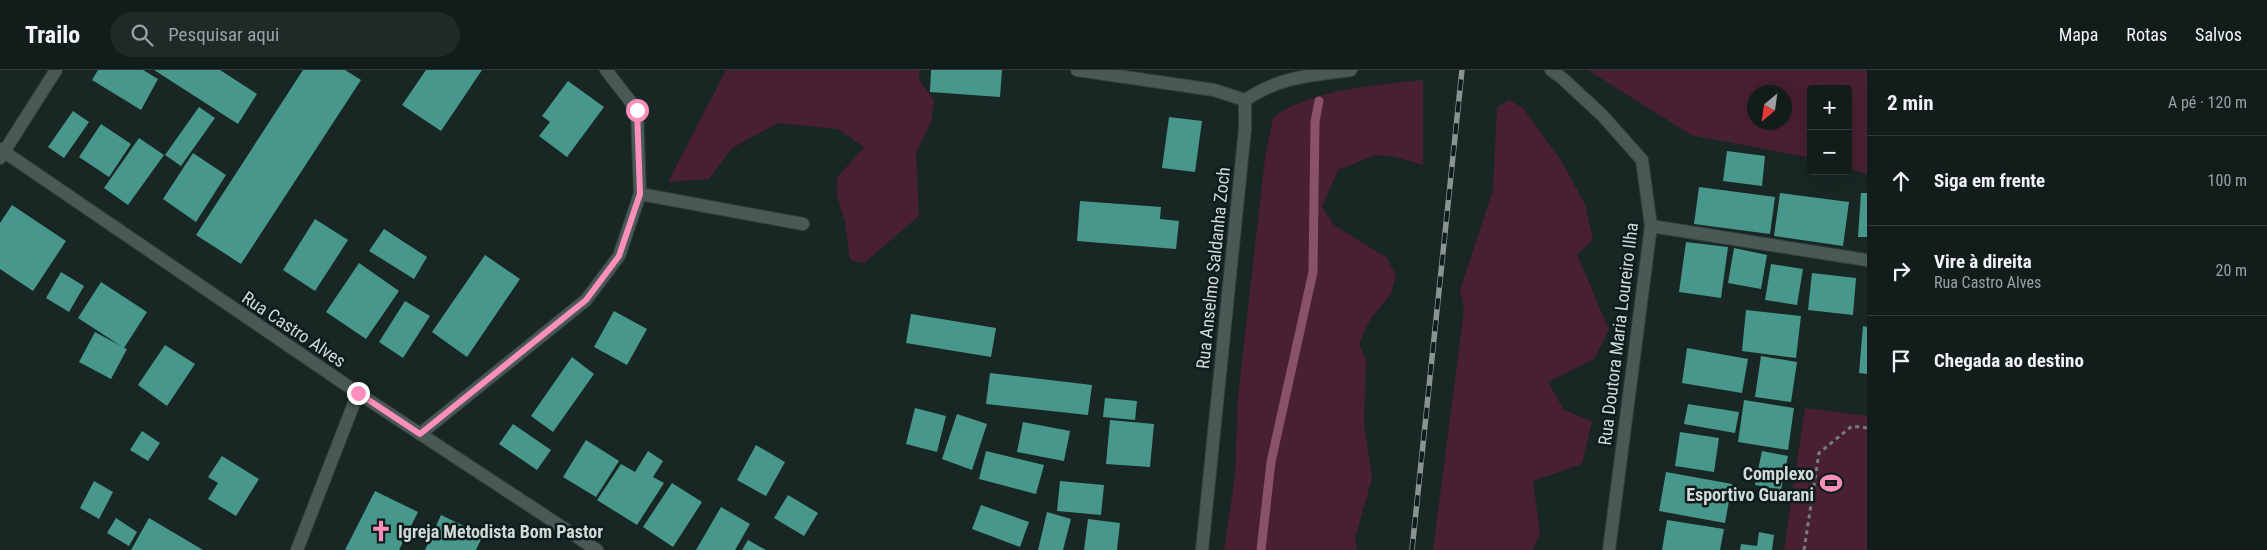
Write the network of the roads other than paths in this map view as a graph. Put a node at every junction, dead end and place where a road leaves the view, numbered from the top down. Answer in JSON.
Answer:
{"nodes":[{"id":1,"x":56,"y":70,"type":"edge"},
{"id":2,"x":606,"y":70,"type":"edge"},
{"id":3,"x":1077,"y":70,"type":"edge"},
{"id":4,"x":1351,"y":70,"type":"edge"},
{"id":5,"x":1550,"y":70,"type":"edge"},
{"id":6,"x":1245,"y":100,"type":"junction"},
{"id":7,"x":1,"y":153,"type":"edge"},
{"id":8,"x":640,"y":194,"type":"junction"},
{"id":9,"x":803,"y":224,"type":"dead end"},
{"id":10,"x":1651,"y":226,"type":"junction"},
{"id":11,"x":1867,"y":260,"type":"edge"},
{"id":12,"x":358,"y":393,"type":"junction"},
{"id":13,"x":420,"y":434,"type":"junction"},
{"id":14,"x":297,"y":550,"type":"edge"},
{"id":15,"x":596,"y":550,"type":"edge"},
{"id":16,"x":1202,"y":550,"type":"edge"},
{"id":17,"x":1609,"y":550,"type":"edge"}],
"edges":[{"from":1,"to":7,"type":"street"},
{"from":2,"to":8,"type":"street"},
{"from":3,"to":6,"type":"street"},
{"from":4,"to":6,"type":"street"},
{"from":5,"to":10,"type":"street","name":"Rua Doutora Maria Loureiro Ilha"},
{"from":6,"to":16,"type":"street","name":"Rua Anselmo Saldanha Zoch"},
{"from":7,"to":12,"type":"street","name":"Rua Castro Alves"},
{"from":8,"to":9,"type":"street"},
{"from":8,"to":13,"type":"street"},
{"from":10,"to":11,"type":"street"},
{"from":10,"to":17,"type":"street","name":"Rua Doutora Maria Loureiro Ilha"},
{"from":12,"to":13,"type":"street","name":"Rua Castro Alves"},
{"from":12,"to":14,"type":"street"},
{"from":13,"to":15,"type":"street","name":"Rua Castro Alves"}]}
